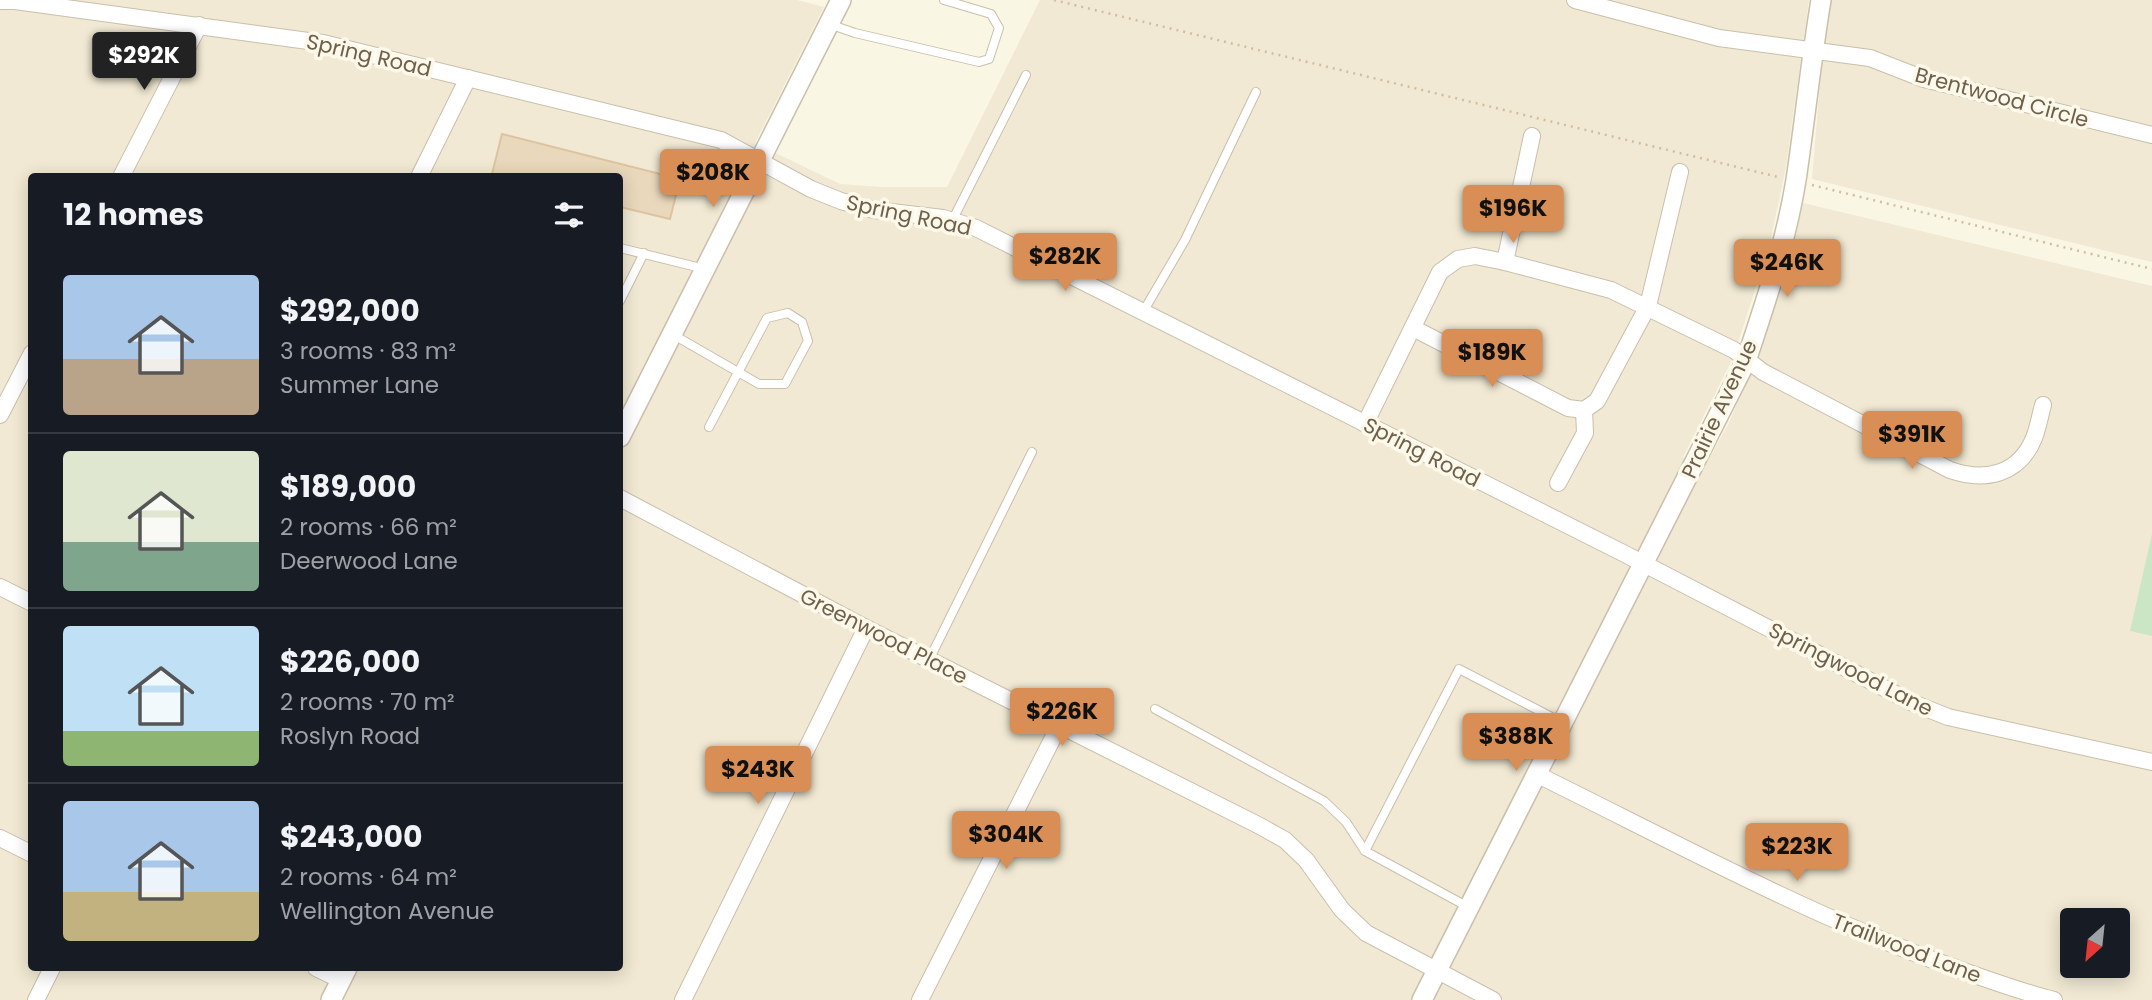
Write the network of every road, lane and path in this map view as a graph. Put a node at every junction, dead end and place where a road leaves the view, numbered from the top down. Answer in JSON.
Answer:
{"nodes":[{"id":1,"x":841,"y":0,"type":"edge"},
{"id":2,"x":944,"y":0,"type":"edge"},
{"id":3,"x":1054,"y":0,"type":"edge"},
{"id":4,"x":1575,"y":0,"type":"edge"},
{"id":5,"x":1821,"y":0,"type":"edge"},
{"id":6,"x":0,"y":1,"type":"edge"},
{"id":7,"x":829,"y":24,"type":"junction"},
{"id":8,"x":199,"y":25,"type":"junction"},
{"id":9,"x":1813,"y":50,"type":"junction"},
{"id":10,"x":1026,"y":75,"type":"dead end"},
{"id":11,"x":468,"y":78,"type":"junction"},
{"id":12,"x":1256,"y":92,"type":"dead end"},
{"id":13,"x":2152,"y":135,"type":"edge"},
{"id":14,"x":1532,"y":136,"type":"dead end"},
{"id":15,"x":761,"y":160,"type":"junction"},
{"id":16,"x":1680,"y":172,"type":"dead end"},
{"id":17,"x":123,"y":173,"type":"edge"},
{"id":18,"x":421,"y":173,"type":"edge"},
{"id":19,"x":1796,"y":181,"type":"junction"},
{"id":20,"x":952,"y":221,"type":"junction"},
{"id":21,"x":623,"y":248,"type":"edge"},
{"id":22,"x":644,"y":253,"type":"junction"},
{"id":23,"x":1505,"y":262,"type":"junction"},
{"id":24,"x":2152,"y":269,"type":"edge"},
{"id":25,"x":705,"y":270,"type":"junction"},
{"id":26,"x":623,"y":295,"type":"edge"},
{"id":27,"x":1648,"y":306,"type":"junction"},
{"id":28,"x":1143,"y":312,"type":"junction"},
{"id":29,"x":1413,"y":328,"type":"junction"},
{"id":30,"x":672,"y":334,"type":"junction"},
{"id":31,"x":1746,"y":360,"type":"junction"},
{"id":32,"x":28,"y":361,"type":"edge"},
{"id":33,"x":738,"y":372,"type":"junction"},
{"id":34,"x":2043,"y":405,"type":"dead end"},
{"id":35,"x":1584,"y":410,"type":"junction"},
{"id":36,"x":0,"y":415,"type":"edge"},
{"id":37,"x":1365,"y":424,"type":"junction"},
{"id":38,"x":623,"y":427,"type":"edge"},
{"id":39,"x":709,"y":427,"type":"dead end"},
{"id":40,"x":1032,"y":452,"type":"dead end"},
{"id":41,"x":1558,"y":483,"type":"dead end"},
{"id":42,"x":623,"y":500,"type":"edge"},
{"id":43,"x":1643,"y":563,"type":"junction"},
{"id":44,"x":0,"y":587,"type":"edge"},
{"id":45,"x":28,"y":601,"type":"edge"},
{"id":46,"x":866,"y":628,"type":"junction"},
{"id":47,"x":929,"y":660,"type":"junction"},
{"id":48,"x":1155,"y":709,"type":"dead end"},
{"id":49,"x":1563,"y":723,"type":"junction"},
{"id":50,"x":1059,"y":726,"type":"junction"},
{"id":51,"x":2152,"y":762,"type":"edge"},
{"id":52,"x":1538,"y":775,"type":"junction"},
{"id":53,"x":0,"y":838,"type":"edge"},
{"id":54,"x":1364,"y":851,"type":"junction"},
{"id":55,"x":28,"y":852,"type":"edge"},
{"id":56,"x":1470,"y":908,"type":"junction"},
{"id":57,"x":50,"y":971,"type":"edge"},
{"id":58,"x":1436,"y":972,"type":"junction"},
{"id":59,"x":344,"y":974,"type":"edge"},
{"id":60,"x":36,"y":1000,"type":"edge"},
{"id":61,"x":331,"y":1000,"type":"edge"},
{"id":62,"x":683,"y":1000,"type":"edge"},
{"id":63,"x":920,"y":1000,"type":"edge"},
{"id":64,"x":1422,"y":1000,"type":"edge"},
{"id":65,"x":1493,"y":1000,"type":"edge"},
{"id":66,"x":2054,"y":1000,"type":"edge"}],
"edges":[{"from":1,"to":7,"type":"street"},
{"from":2,"to":7,"type":"lane"},
{"from":3,"to":19,"type":"path"},
{"from":4,"to":9,"type":"street","name":"Brentwood Circle"},
{"from":5,"to":9,"type":"street","name":"Prairie Avenue"},
{"from":6,"to":8,"type":"street","name":"Spring Road"},
{"from":7,"to":15,"type":"street"},
{"from":8,"to":11,"type":"street","name":"Spring Road"},
{"from":8,"to":17,"type":"street"},
{"from":9,"to":13,"type":"street","name":"Brentwood Circle"},
{"from":9,"to":19,"type":"street","name":"Prairie Avenue"},
{"from":10,"to":20,"type":"lane"},
{"from":11,"to":15,"type":"street","name":"Spring Road"},
{"from":11,"to":18,"type":"street"},
{"from":12,"to":28,"type":"lane"},
{"from":14,"to":23,"type":"street"},
{"from":15,"to":20,"type":"street","name":"Spring Road"},
{"from":15,"to":25,"type":"street"},
{"from":16,"to":27,"type":"street"},
{"from":19,"to":24,"type":"path"},
{"from":19,"to":31,"type":"street","name":"Prairie Avenue"},
{"from":20,"to":28,"type":"street","name":"Spring Road"},
{"from":21,"to":22,"type":"lane"},
{"from":22,"to":25,"type":"lane"},
{"from":22,"to":26,"type":"lane"},
{"from":23,"to":27,"type":"street"},
{"from":23,"to":29,"type":"street"},
{"from":25,"to":30,"type":"street"},
{"from":27,"to":31,"type":"street"},
{"from":27,"to":35,"type":"street"},
{"from":28,"to":37,"type":"street","name":"Spring Road"},
{"from":29,"to":35,"type":"street"},
{"from":29,"to":37,"type":"street"},
{"from":30,"to":33,"type":"lane"},
{"from":30,"to":38,"type":"street"},
{"from":31,"to":34,"type":"street"},
{"from":31,"to":43,"type":"street","name":"Prairie Avenue"},
{"from":32,"to":36,"type":"street"},
{"from":33,"to":33,"type":"lane"},
{"from":33,"to":39,"type":"lane"},
{"from":35,"to":41,"type":"street"},
{"from":37,"to":43,"type":"street","name":"Spring Road"},
{"from":40,"to":47,"type":"lane"},
{"from":42,"to":46,"type":"street","name":"Greenwood Place"},
{"from":43,"to":49,"type":"street","name":"Prairie Avenue"},
{"from":43,"to":51,"type":"street","name":"Springwood Lane"},
{"from":44,"to":45,"type":"street"},
{"from":46,"to":47,"type":"street","name":"Greenwood Place"},
{"from":46,"to":62,"type":"street"},
{"from":47,"to":50,"type":"street","name":"Greenwood Place"},
{"from":48,"to":54,"type":"lane"},
{"from":49,"to":52,"type":"street","name":"Prairie Avenue"},
{"from":49,"to":54,"type":"lane"},
{"from":50,"to":58,"type":"street","name":"Greenwood Place"},
{"from":50,"to":63,"type":"street"},
{"from":52,"to":56,"type":"street","name":"Prairie Avenue"},
{"from":52,"to":66,"type":"street","name":"Trailwood Lane"},
{"from":53,"to":55,"type":"street"},
{"from":54,"to":56,"type":"lane"},
{"from":56,"to":58,"type":"street","name":"Prairie Avenue"},
{"from":57,"to":60,"type":"street"},
{"from":58,"to":64,"type":"street","name":"Prairie Avenue"},
{"from":58,"to":65,"type":"street","name":"Greenwood Place"},
{"from":59,"to":61,"type":"street"}]}
